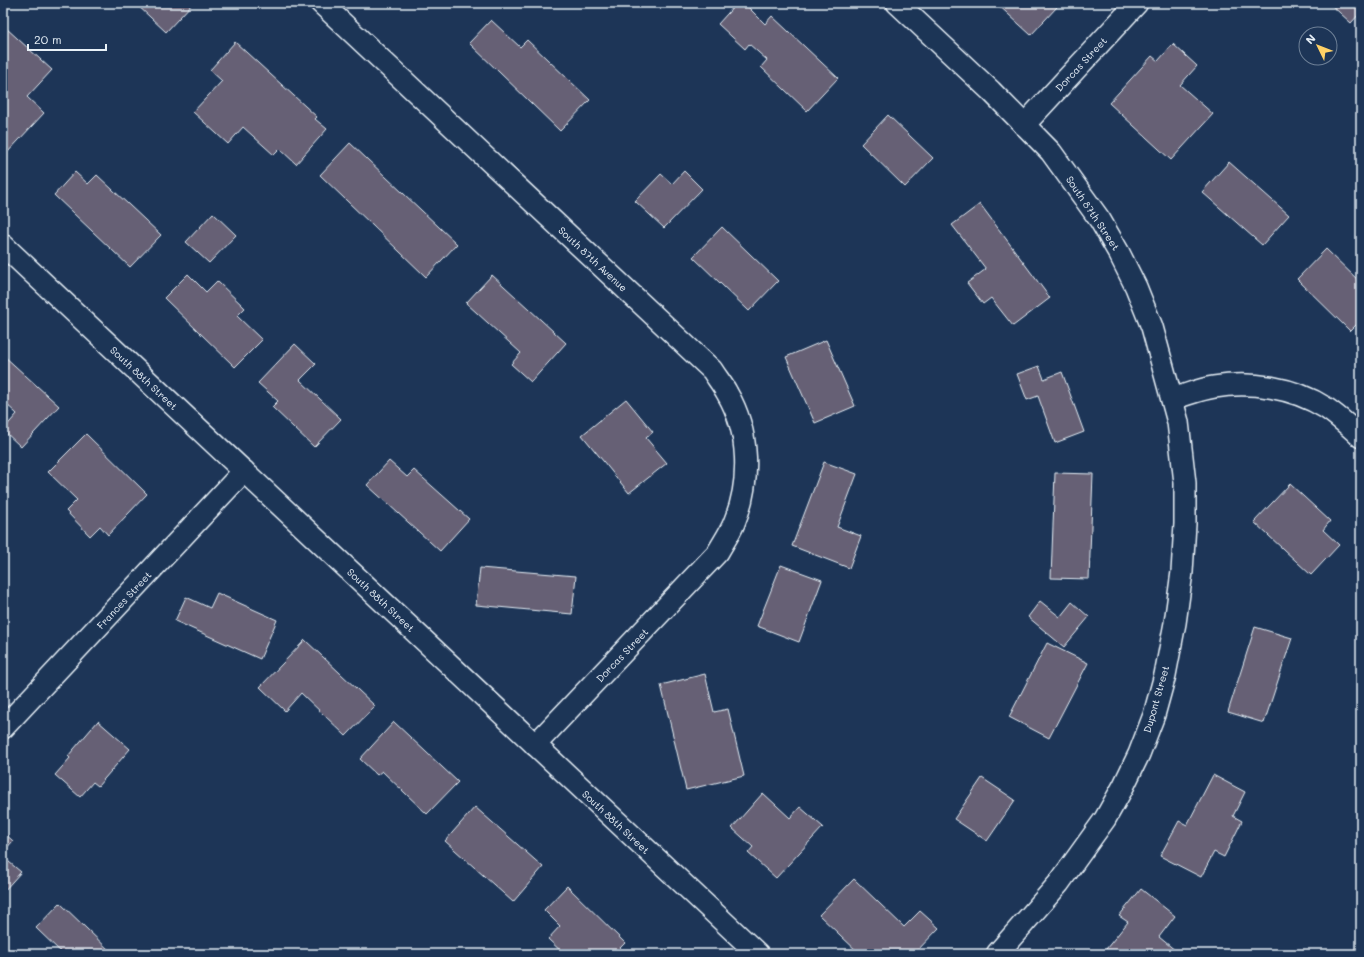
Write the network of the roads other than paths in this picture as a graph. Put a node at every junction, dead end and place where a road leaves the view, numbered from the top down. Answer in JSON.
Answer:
{"nodes":[{"id":1,"x":321,"y":3,"type":"edge"},
{"id":2,"x":897,"y":3,"type":"edge"},
{"id":3,"x":1137,"y":3,"type":"edge"},
{"id":4,"x":1024,"y":125,"type":"junction"},
{"id":5,"x":3,"y":246,"type":"edge"},
{"id":6,"x":1172,"y":398,"type":"junction"},
{"id":7,"x":1361,"y":437,"type":"edge"},
{"id":8,"x":244,"y":471,"type":"junction"},
{"id":9,"x":708,"y":564,"type":"joint"},
{"id":10,"x":3,"y":728,"type":"edge"},
{"id":11,"x":535,"y":746,"type":"junction"},
{"id":12,"x":758,"y":954,"type":"edge"},
{"id":13,"x":997,"y":954,"type":"edge"}],
"edges":[{"from":1,"to":9,"type":"street","name":"South 87th Avenue"},
{"from":2,"to":4,"type":"street","name":"South 87th Street"},
{"from":3,"to":4,"type":"street","name":"Dorcas Street"},
{"from":4,"to":6,"type":"street","name":"South 87th Street"},
{"from":5,"to":8,"type":"street","name":"South 88th Street"},
{"from":6,"to":7,"type":"street"},
{"from":6,"to":13,"type":"street","name":"Dupont Street"},
{"from":8,"to":10,"type":"street","name":"Frances Street"},
{"from":8,"to":11,"type":"street","name":"South 88th Street"},
{"from":9,"to":11,"type":"street","name":"Dorcas Street"},
{"from":11,"to":12,"type":"street","name":"South 88th Street"}]}
